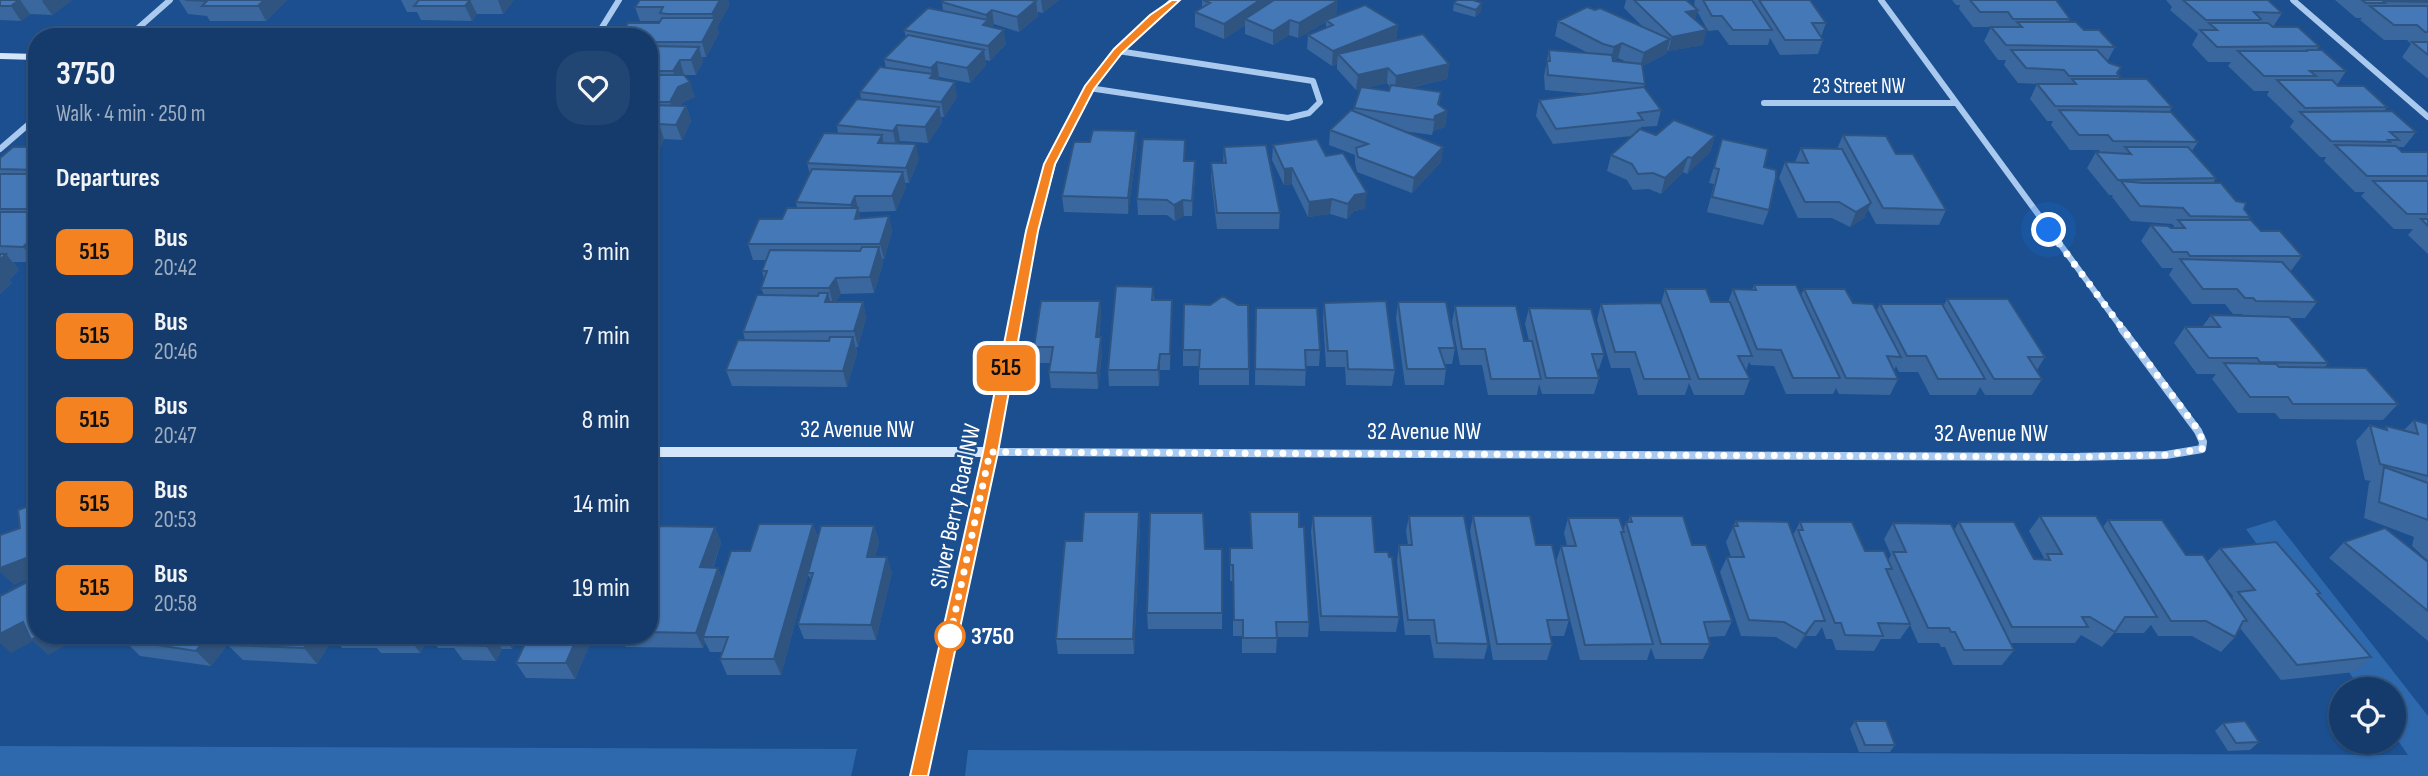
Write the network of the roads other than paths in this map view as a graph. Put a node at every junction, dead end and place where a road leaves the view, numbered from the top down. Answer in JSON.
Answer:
{"nodes":[{"id":1,"x":170,"y":0,"type":"edge"},
{"id":2,"x":619,"y":0,"type":"edge"},
{"id":3,"x":1175,"y":0,"type":"edge"},
{"id":4,"x":1881,"y":0,"type":"edge"},
{"id":5,"x":2293,"y":0,"type":"edge"},
{"id":6,"x":138,"y":28,"type":"edge"},
{"id":7,"x":602,"y":28,"type":"edge"},
{"id":8,"x":1118,"y":51,"type":"junction"},
{"id":9,"x":0,"y":56,"type":"edge"},
{"id":10,"x":28,"y":57,"type":"edge"},
{"id":11,"x":1089,"y":88,"type":"junction"},
{"id":12,"x":1764,"y":103,"type":"dead end"},
{"id":13,"x":1954,"y":103,"type":"junction"},
{"id":14,"x":2428,"y":117,"type":"edge"},
{"id":15,"x":28,"y":125,"type":"edge"},
{"id":16,"x":0,"y":149,"type":"edge"},
{"id":17,"x":2199,"y":451,"type":"joint"},
{"id":18,"x":658,"y":452,"type":"edge"},
{"id":19,"x":990,"y":452,"type":"junction"},
{"id":20,"x":919,"y":776,"type":"edge"}],
"edges":[{"from":1,"to":6,"type":"street"},
{"from":2,"to":7,"type":"street"},
{"from":3,"to":8,"type":"street","name":"Silver Berry Road NW"},
{"from":4,"to":13,"type":"street","name":"23 Street NW"},
{"from":5,"to":14,"type":"street"},
{"from":8,"to":11,"type":"street","name":"Silver Berry Road NW"},
{"from":8,"to":11,"type":"street"},
{"from":9,"to":10,"type":"street"},
{"from":11,"to":19,"type":"street","name":"Silver Berry Road NW"},
{"from":12,"to":13,"type":"street","name":"23 Street NW"},
{"from":13,"to":17,"type":"street","name":"23 Street NW"},
{"from":15,"to":16,"type":"street"},
{"from":17,"to":19,"type":"street","name":"32 Avenue NW"},
{"from":18,"to":19,"type":"street","name":"32 Avenue NW"},
{"from":19,"to":20,"type":"street","name":"Silver Berry Road NW"}]}
